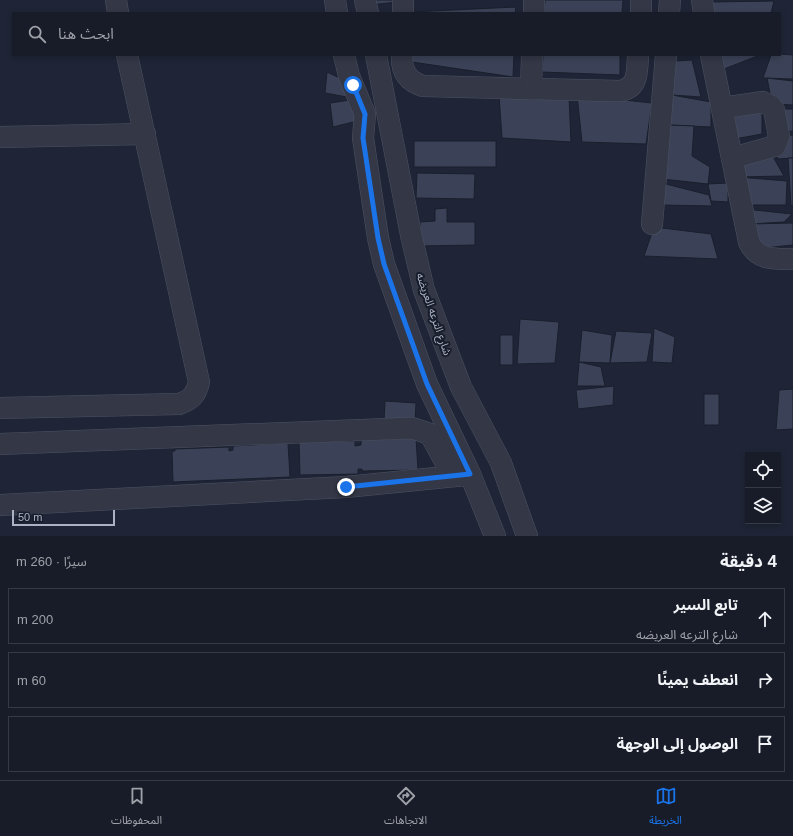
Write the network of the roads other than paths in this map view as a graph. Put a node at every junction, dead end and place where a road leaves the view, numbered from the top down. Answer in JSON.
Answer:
{"nodes":[{"id":1,"x":116,"y":0,"type":"edge"},
{"id":2,"x":335,"y":0,"type":"edge"},
{"id":3,"x":365,"y":0,"type":"edge"},
{"id":4,"x":403,"y":0,"type":"edge"},
{"id":5,"x":534,"y":0,"type":"edge"},
{"id":6,"x":642,"y":0,"type":"edge"},
{"id":7,"x":670,"y":0,"type":"edge"},
{"id":8,"x":702,"y":0,"type":"edge"},
{"id":9,"x":118,"y":12,"type":"edge"},
{"id":10,"x":337,"y":12,"type":"edge"},
{"id":11,"x":368,"y":12,"type":"edge"},
{"id":12,"x":403,"y":12,"type":"edge"},
{"id":13,"x":534,"y":12,"type":"edge"},
{"id":14,"x":641,"y":12,"type":"edge"},
{"id":15,"x":669,"y":12,"type":"edge"},
{"id":16,"x":704,"y":12,"type":"edge"},
{"id":17,"x":128,"y":56,"type":"edge"},
{"id":18,"x":344,"y":56,"type":"edge"},
{"id":19,"x":376,"y":56,"type":"edge"},
{"id":20,"x":402,"y":56,"type":"edge"},
{"id":21,"x":532,"y":56,"type":"edge"},
{"id":22,"x":638,"y":56,"type":"edge"},
{"id":23,"x":666,"y":56,"type":"edge"},
{"id":24,"x":712,"y":56,"type":"edge"},
{"id":25,"x":531,"y":89,"type":"junction"},
{"id":26,"x":386,"y":105,"type":"junction"},
{"id":27,"x":722,"y":108,"type":"junction"},
{"id":28,"x":364,"y":109,"type":"junction"},
{"id":29,"x":145,"y":134,"type":"junction"},
{"id":30,"x":0,"y":137,"type":"edge"},
{"id":31,"x":732,"y":158,"type":"junction"},
{"id":32,"x":652,"y":224,"type":"dead end"},
{"id":33,"x":793,"y":259,"type":"edge"},
{"id":34,"x":0,"y":408,"type":"edge"},
{"id":35,"x":0,"y":444,"type":"edge"},
{"id":36,"x":462,"y":475,"type":"junction"},
{"id":37,"x":0,"y":505,"type":"edge"},
{"id":38,"x":496,"y":536,"type":"edge"},
{"id":39,"x":527,"y":536,"type":"edge"}],
"edges":[{"from":1,"to":9,"type":"street"},
{"from":2,"to":10,"type":"street"},
{"from":3,"to":11,"type":"street"},
{"from":4,"to":12,"type":"street"},
{"from":5,"to":13,"type":"street"},
{"from":6,"to":14,"type":"street"},
{"from":7,"to":15,"type":"street"},
{"from":8,"to":16,"type":"street"},
{"from":17,"to":29,"type":"street"},
{"from":18,"to":28,"type":"street"},
{"from":19,"to":26,"type":"street","name":"شارع الترعه العريضه"},
{"from":20,"to":25,"type":"street"},
{"from":21,"to":25,"type":"street"},
{"from":22,"to":25,"type":"street"},
{"from":23,"to":32,"type":"street"},
{"from":24,"to":27,"type":"street"},
{"from":26,"to":28,"type":"street"},
{"from":26,"to":39,"type":"street","name":"شارع الترعه العريضه"},
{"from":27,"to":31,"type":"street"},
{"from":27,"to":31,"type":"street"},
{"from":28,"to":36,"type":"street"},
{"from":29,"to":30,"type":"street"},
{"from":29,"to":34,"type":"street"},
{"from":31,"to":33,"type":"street"},
{"from":35,"to":36,"type":"street"},
{"from":36,"to":37,"type":"street"},
{"from":36,"to":38,"type":"street"}]}
